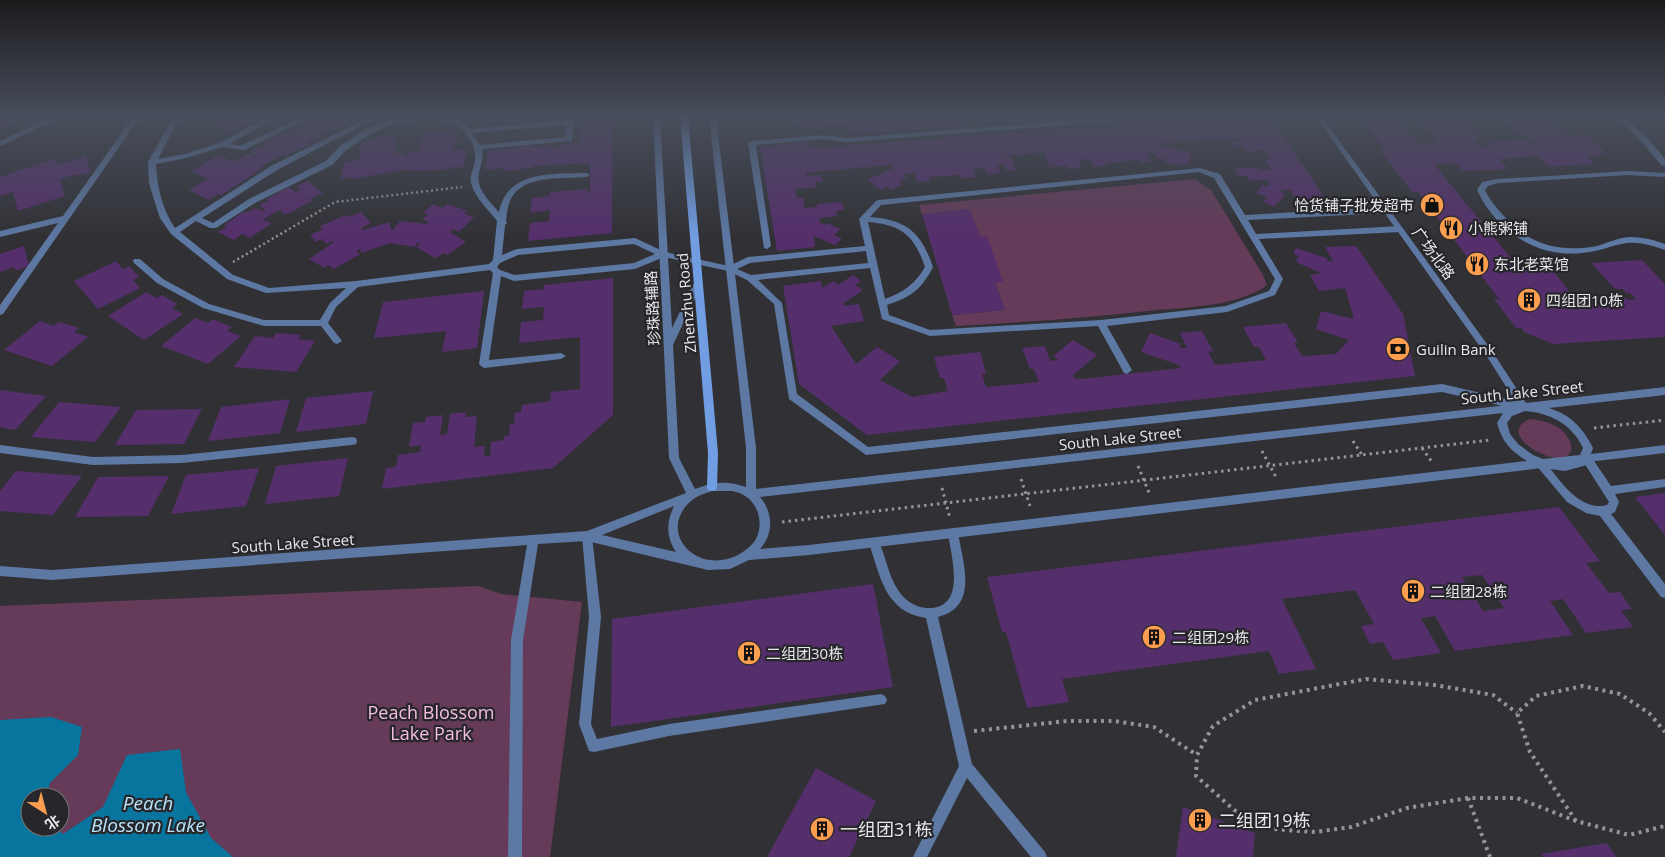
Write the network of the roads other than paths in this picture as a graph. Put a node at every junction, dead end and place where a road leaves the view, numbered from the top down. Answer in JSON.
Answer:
{"nodes":[{"id":1,"x":108,"y":157,"type":"edge"},
{"id":2,"x":155,"y":157,"type":"edge"},
{"id":3,"x":180,"y":157,"type":"edge"},
{"id":4,"x":295,"y":157,"type":"edge"},
{"id":5,"x":334,"y":157,"type":"edge"},
{"id":6,"x":479,"y":157,"type":"edge"},
{"id":7,"x":658,"y":157,"type":"edge"},
{"id":8,"x":687,"y":157,"type":"edge"},
{"id":9,"x":717,"y":157,"type":"edge"},
{"id":10,"x":754,"y":157,"type":"edge"},
{"id":11,"x":1348,"y":157,"type":"edge"},
{"id":12,"x":152,"y":162,"type":"junction"},
{"id":13,"x":586,"y":175,"type":"dead end"},
{"id":14,"x":1665,"y":175,"type":"edge"},
{"id":15,"x":1386,"y":210,"type":"junction"},
{"id":16,"x":66,"y":218,"type":"junction"},
{"id":17,"x":196,"y":218,"type":"junction"},
{"id":18,"x":1242,"y":218,"type":"junction"},
{"id":19,"x":863,"y":219,"type":"junction"},
{"id":20,"x":502,"y":223,"type":"junction"},
{"id":21,"x":1400,"y":229,"type":"junction"},
{"id":22,"x":174,"y":232,"type":"junction"},
{"id":23,"x":0,"y":234,"type":"edge"},
{"id":24,"x":1254,"y":237,"type":"junction"},
{"id":25,"x":767,"y":246,"type":"dead end"},
{"id":26,"x":1665,"y":247,"type":"edge"},
{"id":27,"x":869,"y":248,"type":"junction"},
{"id":28,"x":663,"y":254,"type":"junction"},
{"id":29,"x":137,"y":260,"type":"dead end"},
{"id":30,"x":696,"y":262,"type":"junction"},
{"id":31,"x":873,"y":265,"type":"junction"},
{"id":32,"x":496,"y":267,"type":"junction"},
{"id":33,"x":730,"y":269,"type":"junction"},
{"id":34,"x":750,"y":278,"type":"junction"},
{"id":35,"x":698,"y":283,"type":"junction"},
{"id":36,"x":356,"y":284,"type":"junction"},
{"id":37,"x":882,"y":303,"type":"junction"},
{"id":38,"x":0,"y":312,"type":"edge"},
{"id":39,"x":322,"y":323,"type":"junction"},
{"id":40,"x":1101,"y":323,"type":"junction"},
{"id":41,"x":338,"y":341,"type":"dead end"},
{"id":42,"x":668,"y":346,"type":"junction"},
{"id":43,"x":561,"y":356,"type":"dead end"},
{"id":44,"x":1127,"y":370,"type":"dead end"},
{"id":45,"x":1665,"y":391,"type":"edge"},
{"id":46,"x":1524,"y":407,"type":"junction"},
{"id":47,"x":352,"y":441,"type":"dead end"},
{"id":48,"x":0,"y":449,"type":"edge"},
{"id":49,"x":1665,"y":449,"type":"edge"},
{"id":50,"x":1586,"y":458,"type":"junction"},
{"id":51,"x":1540,"y":464,"type":"junction"},
{"id":52,"x":1665,"y":483,"type":"edge"},
{"id":53,"x":712,"y":487,"type":"junction"},
{"id":54,"x":1608,"y":491,"type":"junction"},
{"id":55,"x":692,"y":494,"type":"junction"},
{"id":56,"x":751,"y":494,"type":"junction"},
{"id":57,"x":1603,"y":512,"type":"junction"},
{"id":58,"x":953,"y":533,"type":"junction"},
{"id":59,"x":587,"y":536,"type":"junction"},
{"id":60,"x":533,"y":540,"type":"junction"},
{"id":61,"x":874,"y":543,"type":"junction"},
{"id":62,"x":748,"y":555,"type":"junction"},
{"id":63,"x":708,"y":565,"type":"junction"},
{"id":64,"x":0,"y":571,"type":"edge"},
{"id":65,"x":1665,"y":593,"type":"edge"},
{"id":66,"x":931,"y":614,"type":"junction"},
{"id":67,"x":881,"y":700,"type":"dead end"},
{"id":68,"x":966,"y":767,"type":"junction"},
{"id":69,"x":515,"y":857,"type":"edge"},
{"id":70,"x":920,"y":857,"type":"edge"},
{"id":71,"x":1040,"y":857,"type":"edge"}],
"edges":[{"from":1,"to":16,"type":"street"},
{"from":2,"to":12,"type":"street"},
{"from":3,"to":12,"type":"street"},
{"from":4,"to":17,"type":"street"},
{"from":5,"to":17,"type":"street"},
{"from":6,"to":20,"type":"street"},
{"from":7,"to":28,"type":"street","name":"珍珠路辅路"},
{"from":8,"to":30,"type":"street","name":"Zhenzhu Road"},
{"from":9,"to":33,"type":"street"},
{"from":10,"to":25,"type":"street"},
{"from":11,"to":15,"type":"street","name":"广场北路"},
{"from":12,"to":22,"type":"street"},
{"from":13,"to":20,"type":"street"},
{"from":14,"to":26,"type":"street"},
{"from":15,"to":18,"type":"street"},
{"from":15,"to":21,"type":"street","name":"广场北路"},
{"from":16,"to":23,"type":"street"},
{"from":16,"to":38,"type":"street"},
{"from":17,"to":22,"type":"street"},
{"from":18,"to":19,"type":"street"},
{"from":18,"to":24,"type":"street"},
{"from":19,"to":27,"type":"street"},
{"from":19,"to":37,"type":"street"},
{"from":20,"to":32,"type":"street"},
{"from":21,"to":24,"type":"street"},
{"from":21,"to":46,"type":"street","name":"广场北路"},
{"from":22,"to":36,"type":"street"},
{"from":24,"to":40,"type":"street"},
{"from":27,"to":31,"type":"street"},
{"from":27,"to":33,"type":"street"},
{"from":28,"to":30,"type":"street"},
{"from":28,"to":32,"type":"street"},
{"from":28,"to":32,"type":"street"},
{"from":28,"to":42,"type":"street","name":"珍珠路辅路"},
{"from":29,"to":39,"type":"street"},
{"from":30,"to":33,"type":"street"},
{"from":30,"to":35,"type":"street","name":"Zhenzhu Road"},
{"from":31,"to":34,"type":"street"},
{"from":31,"to":37,"type":"street"},
{"from":32,"to":36,"type":"street"},
{"from":32,"to":43,"type":"street"},
{"from":33,"to":34,"type":"street"},
{"from":33,"to":56,"type":"street"},
{"from":34,"to":46,"type":"street"},
{"from":35,"to":42,"type":"street"},
{"from":35,"to":53,"type":"street","name":"Zhenzhu Road"},
{"from":36,"to":39,"type":"street"},
{"from":37,"to":40,"type":"street"},
{"from":39,"to":41,"type":"street"},
{"from":40,"to":44,"type":"street"},
{"from":42,"to":55,"type":"street","name":"珍珠路辅路"},
{"from":45,"to":46,"type":"street","name":"South Lake Street"},
{"from":46,"to":50,"type":"street"},
{"from":46,"to":51,"type":"street"},
{"from":46,"to":56,"type":"street","name":"South Lake Street"},
{"from":47,"to":48,"type":"street"},
{"from":49,"to":50,"type":"street"},
{"from":50,"to":51,"type":"street"},
{"from":50,"to":54,"type":"street"},
{"from":51,"to":57,"type":"street"},
{"from":51,"to":58,"type":"street"},
{"from":52,"to":54,"type":"street"},
{"from":53,"to":55,"type":"street","name":"South Lake Street"},
{"from":53,"to":56,"type":"street","name":"South Lake Street"},
{"from":54,"to":57,"type":"street"},
{"from":55,"to":59,"type":"street","name":"South Lake Street"},
{"from":55,"to":63,"type":"street"},
{"from":56,"to":62,"type":"street"},
{"from":57,"to":65,"type":"street"},
{"from":58,"to":61,"type":"street"},
{"from":58,"to":66,"type":"street"},
{"from":59,"to":60,"type":"street","name":"South Lake Street"},
{"from":59,"to":63,"type":"street","name":"South Lake Street"},
{"from":59,"to":67,"type":"street"},
{"from":60,"to":64,"type":"street","name":"South Lake Street"},
{"from":60,"to":69,"type":"street"},
{"from":61,"to":62,"type":"street"},
{"from":61,"to":66,"type":"street"},
{"from":62,"to":63,"type":"street","name":"South Lake Street"},
{"from":66,"to":68,"type":"street"},
{"from":68,"to":70,"type":"street"},
{"from":68,"to":71,"type":"street"}]}
